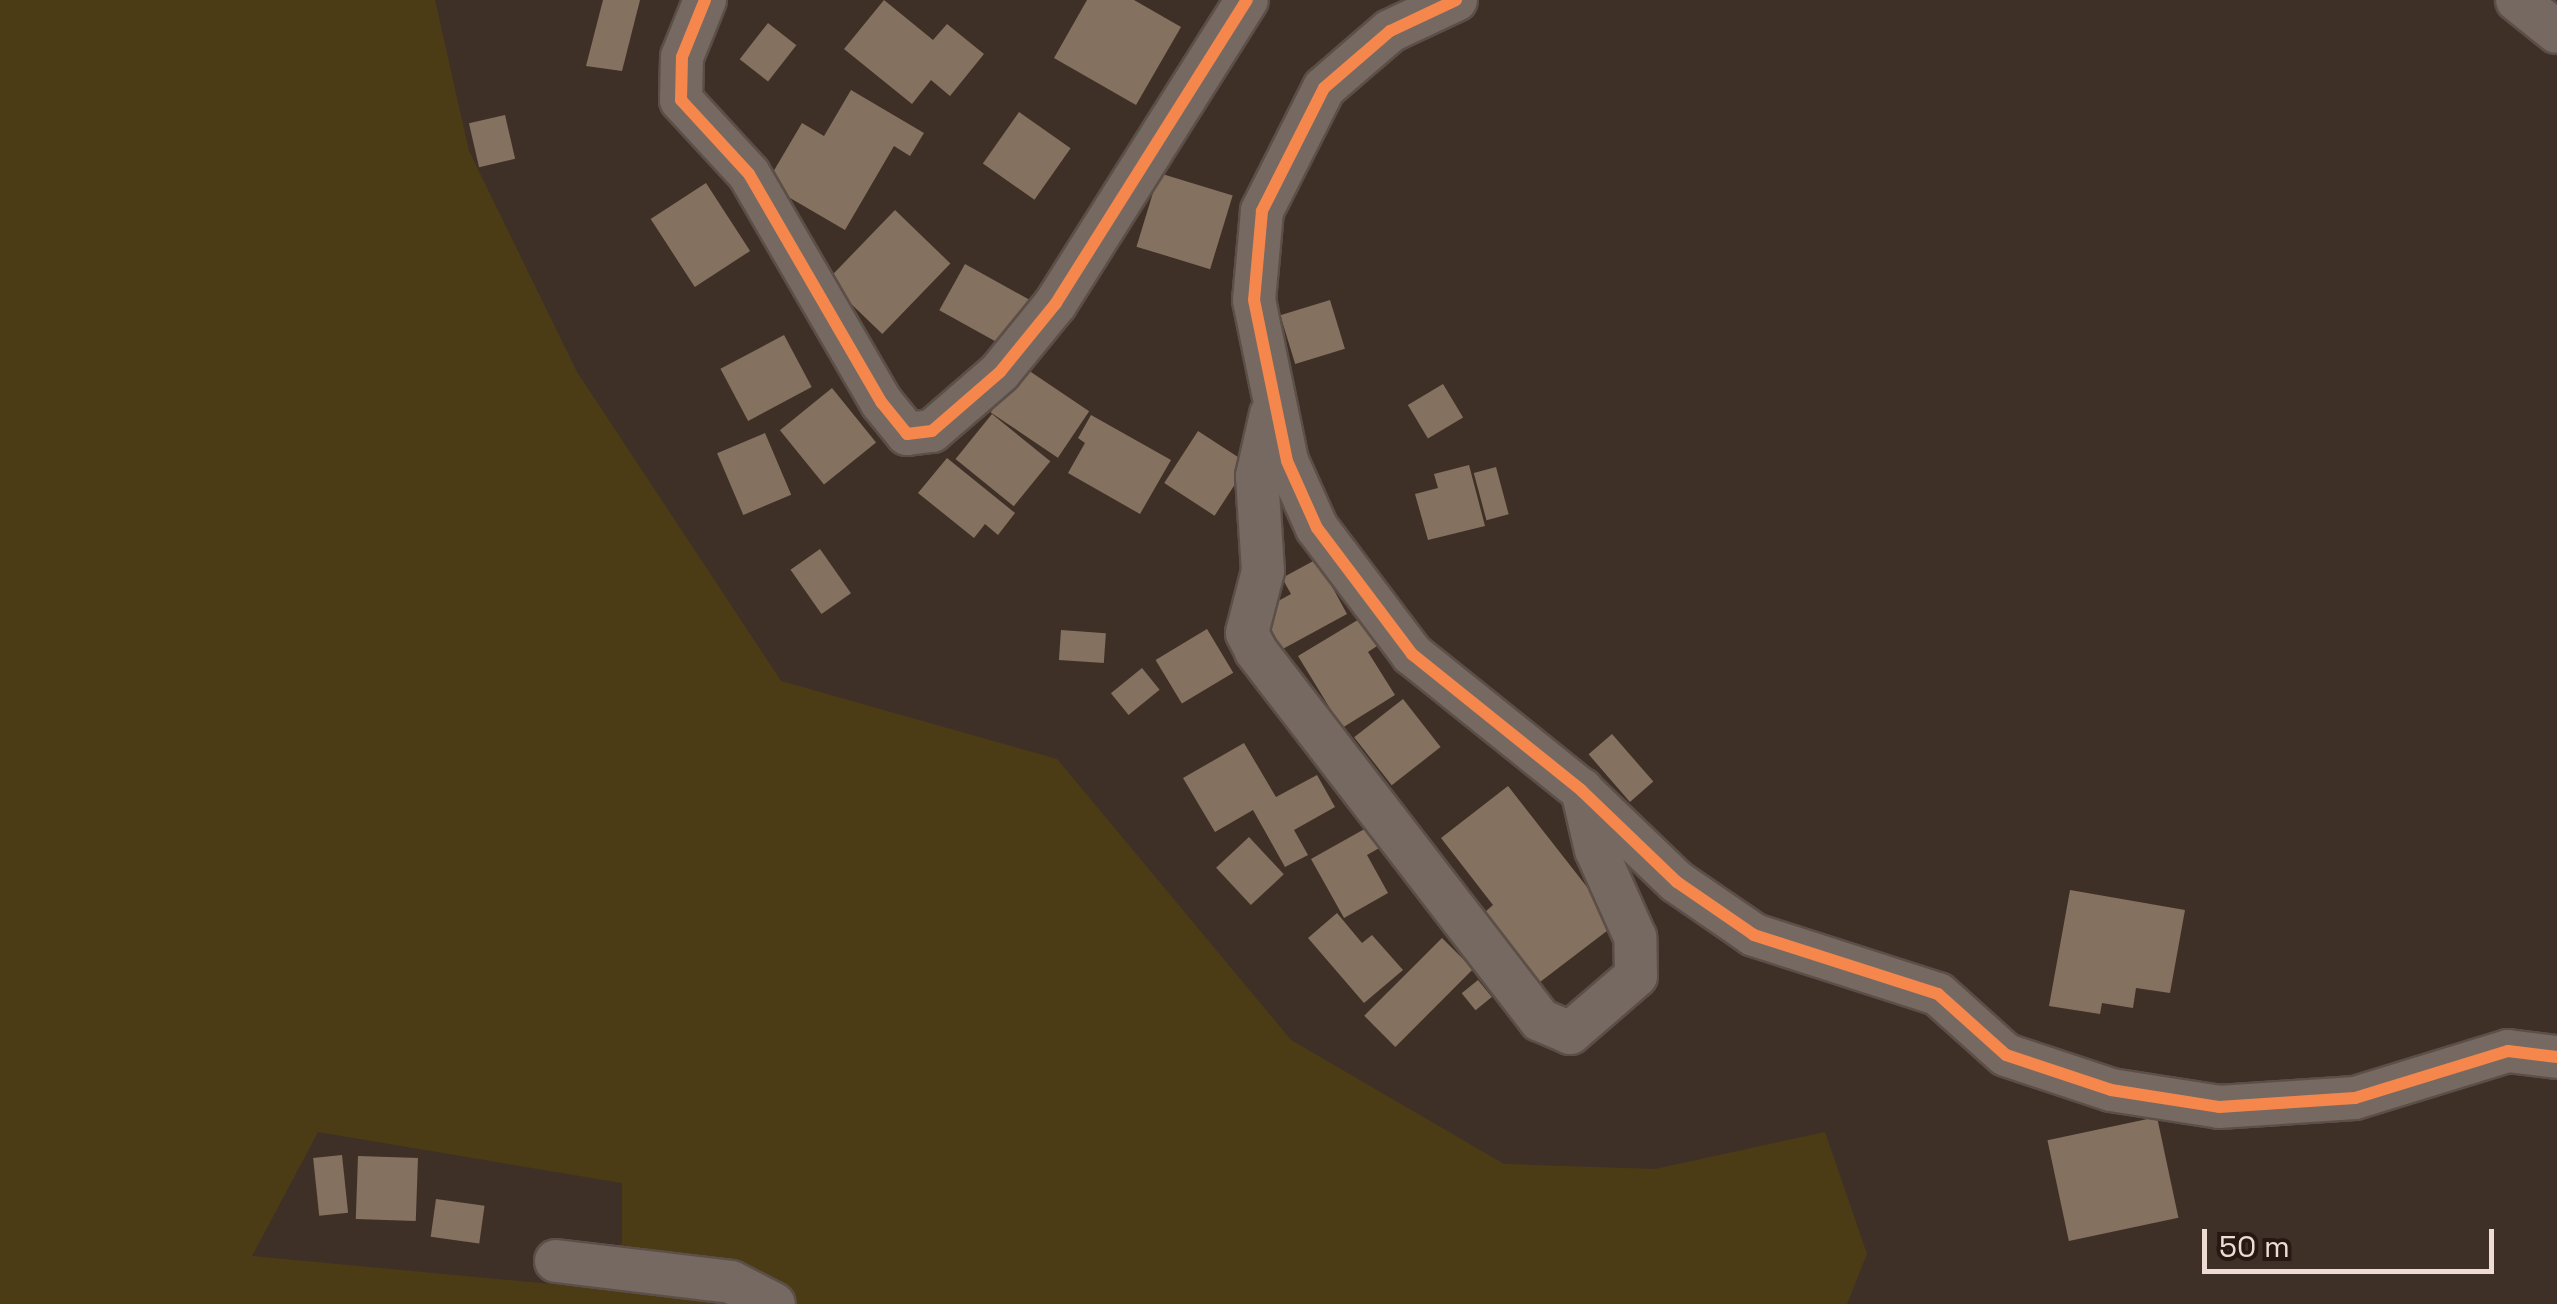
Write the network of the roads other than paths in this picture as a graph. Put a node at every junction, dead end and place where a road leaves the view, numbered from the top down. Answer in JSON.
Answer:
{"nodes":[{"id":1,"x":706,"y":0,"type":"edge"},
{"id":2,"x":1247,"y":0,"type":"edge"},
{"id":3,"x":1456,"y":0,"type":"edge"},
{"id":4,"x":2517,"y":0,"type":"edge"},
{"id":5,"x":2557,"y":32,"type":"edge"},
{"id":6,"x":1274,"y":399,"type":"junction"},
{"id":7,"x":1316,"y":528,"type":"junction"},
{"id":8,"x":1263,"y":571,"type":"junction"},
{"id":9,"x":1582,"y":790,"type":"junction"},
{"id":10,"x":2557,"y":1057,"type":"edge"},
{"id":11,"x":556,"y":1261,"type":"dead end"},
{"id":12,"x":774,"y":1304,"type":"edge"}],
"edges":[{"from":1,"to":2,"type":"street"},
{"from":3,"to":6,"type":"street"},
{"from":4,"to":5,"type":"street"},
{"from":6,"to":7,"type":"street"},
{"from":6,"to":8,"type":"street"},
{"from":7,"to":8,"type":"street"},
{"from":7,"to":9,"type":"street"},
{"from":8,"to":9,"type":"street"},
{"from":9,"to":10,"type":"street"},
{"from":11,"to":12,"type":"street"}]}
